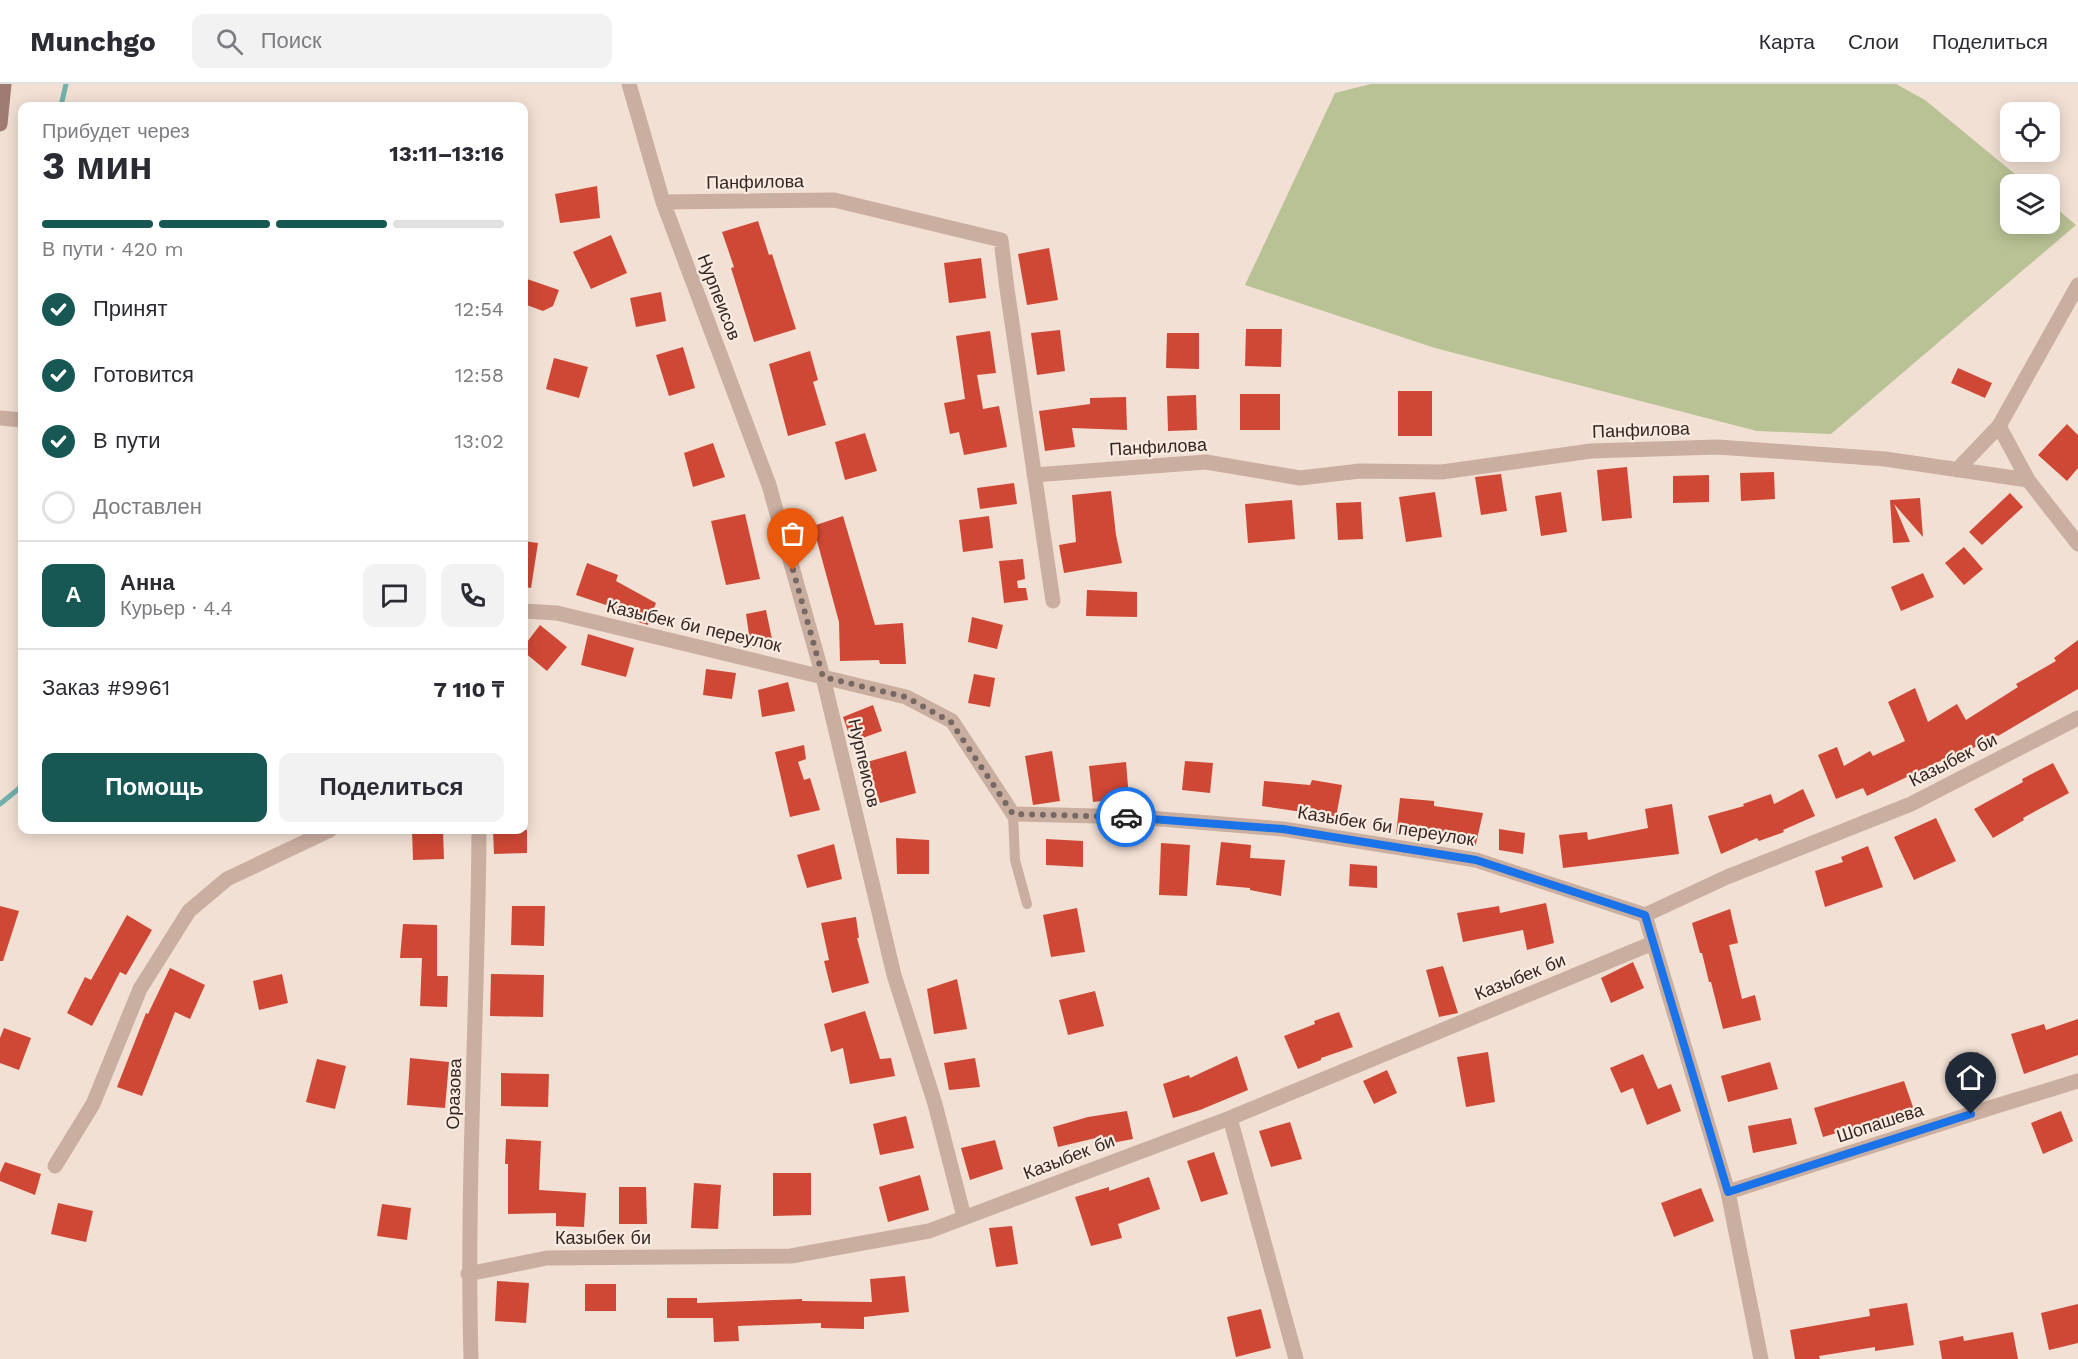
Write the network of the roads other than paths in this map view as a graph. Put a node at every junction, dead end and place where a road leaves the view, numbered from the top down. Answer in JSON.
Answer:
{"nodes":[{"id":1,"x":4,"y":84,"type":"edge"},
{"id":2,"x":629,"y":84,"type":"edge"},
{"id":3,"x":0,"y":124,"type":"edge"},
{"id":4,"x":663,"y":202,"type":"junction"},
{"id":5,"x":2078,"y":285,"type":"edge"},
{"id":6,"x":0,"y":418,"type":"edge"},
{"id":7,"x":18,"y":420,"type":"edge"},
{"id":8,"x":1998,"y":426,"type":"junction"},
{"id":9,"x":1957,"y":470,"type":"junction"},
{"id":10,"x":1034,"y":475,"type":"junction"},
{"id":11,"x":2028,"y":480,"type":"junction"},
{"id":12,"x":2078,"y":544,"type":"edge"},
{"id":13,"x":1053,"y":601,"type":"dead end"},
{"id":14,"x":528,"y":611,"type":"edge"},
{"id":15,"x":823,"y":677,"type":"junction"},
{"id":16,"x":2078,"y":718,"type":"edge"},
{"id":17,"x":1013,"y":814,"type":"junction"},
{"id":18,"x":322,"y":834,"type":"edge"},
{"id":19,"x":479,"y":834,"type":"edge"},
{"id":20,"x":1027,"y":904,"type":"dead end"},
{"id":21,"x":1645,"y":915,"type":"junction"},
{"id":22,"x":1653,"y":943,"type":"junction"},
{"id":23,"x":2078,"y":1081,"type":"edge"},
{"id":24,"x":1230,"y":1118,"type":"junction"},
{"id":25,"x":55,"y":1166,"type":"dead end"},
{"id":26,"x":1728,"y":1192,"type":"junction"},
{"id":27,"x":964,"y":1218,"type":"junction"},
{"id":28,"x":468,"y":1274,"type":"junction"},
{"id":29,"x":471,"y":1359,"type":"edge"},
{"id":30,"x":1296,"y":1359,"type":"edge"},
{"id":31,"x":1761,"y":1359,"type":"edge"}],
"edges":[{"from":1,"to":3,"type":"street"},
{"from":2,"to":4,"type":"street","name":"Нурпеисов"},
{"from":4,"to":10,"type":"street","name":"Панфилова"},
{"from":4,"to":15,"type":"street","name":"Нурпеисов"},
{"from":5,"to":8,"type":"street"},
{"from":6,"to":7,"type":"street"},
{"from":8,"to":9,"type":"street"},
{"from":8,"to":11,"type":"street"},
{"from":9,"to":10,"type":"street","name":"Панфилова"},
{"from":9,"to":11,"type":"street","name":"Панфилова"},
{"from":10,"to":13,"type":"street","name":"Панфилова"},
{"from":11,"to":12,"type":"street"},
{"from":14,"to":15,"type":"street","name":"Казыбек би переулок"},
{"from":15,"to":17,"type":"street","name":"Казыбек би переулок"},
{"from":15,"to":27,"type":"street","name":"Нурпеисов"},
{"from":16,"to":21,"type":"street","name":"Казыбек би"},
{"from":17,"to":20,"type":"lane"},
{"from":17,"to":21,"type":"street","name":"Казыбек би переулок"},
{"from":18,"to":25,"type":"street"},
{"from":19,"to":28,"type":"street","name":"Оразова"},
{"from":21,"to":22,"type":"street"},
{"from":22,"to":24,"type":"street","name":"Казыбек би"},
{"from":22,"to":26,"type":"street"},
{"from":23,"to":26,"type":"street","name":"Шопашева"},
{"from":24,"to":27,"type":"street","name":"Казыбек би"},
{"from":24,"to":30,"type":"street"},
{"from":26,"to":31,"type":"street"},
{"from":27,"to":28,"type":"street","name":"Казыбек би"},
{"from":28,"to":29,"type":"street","name":"Оразова"}]}
